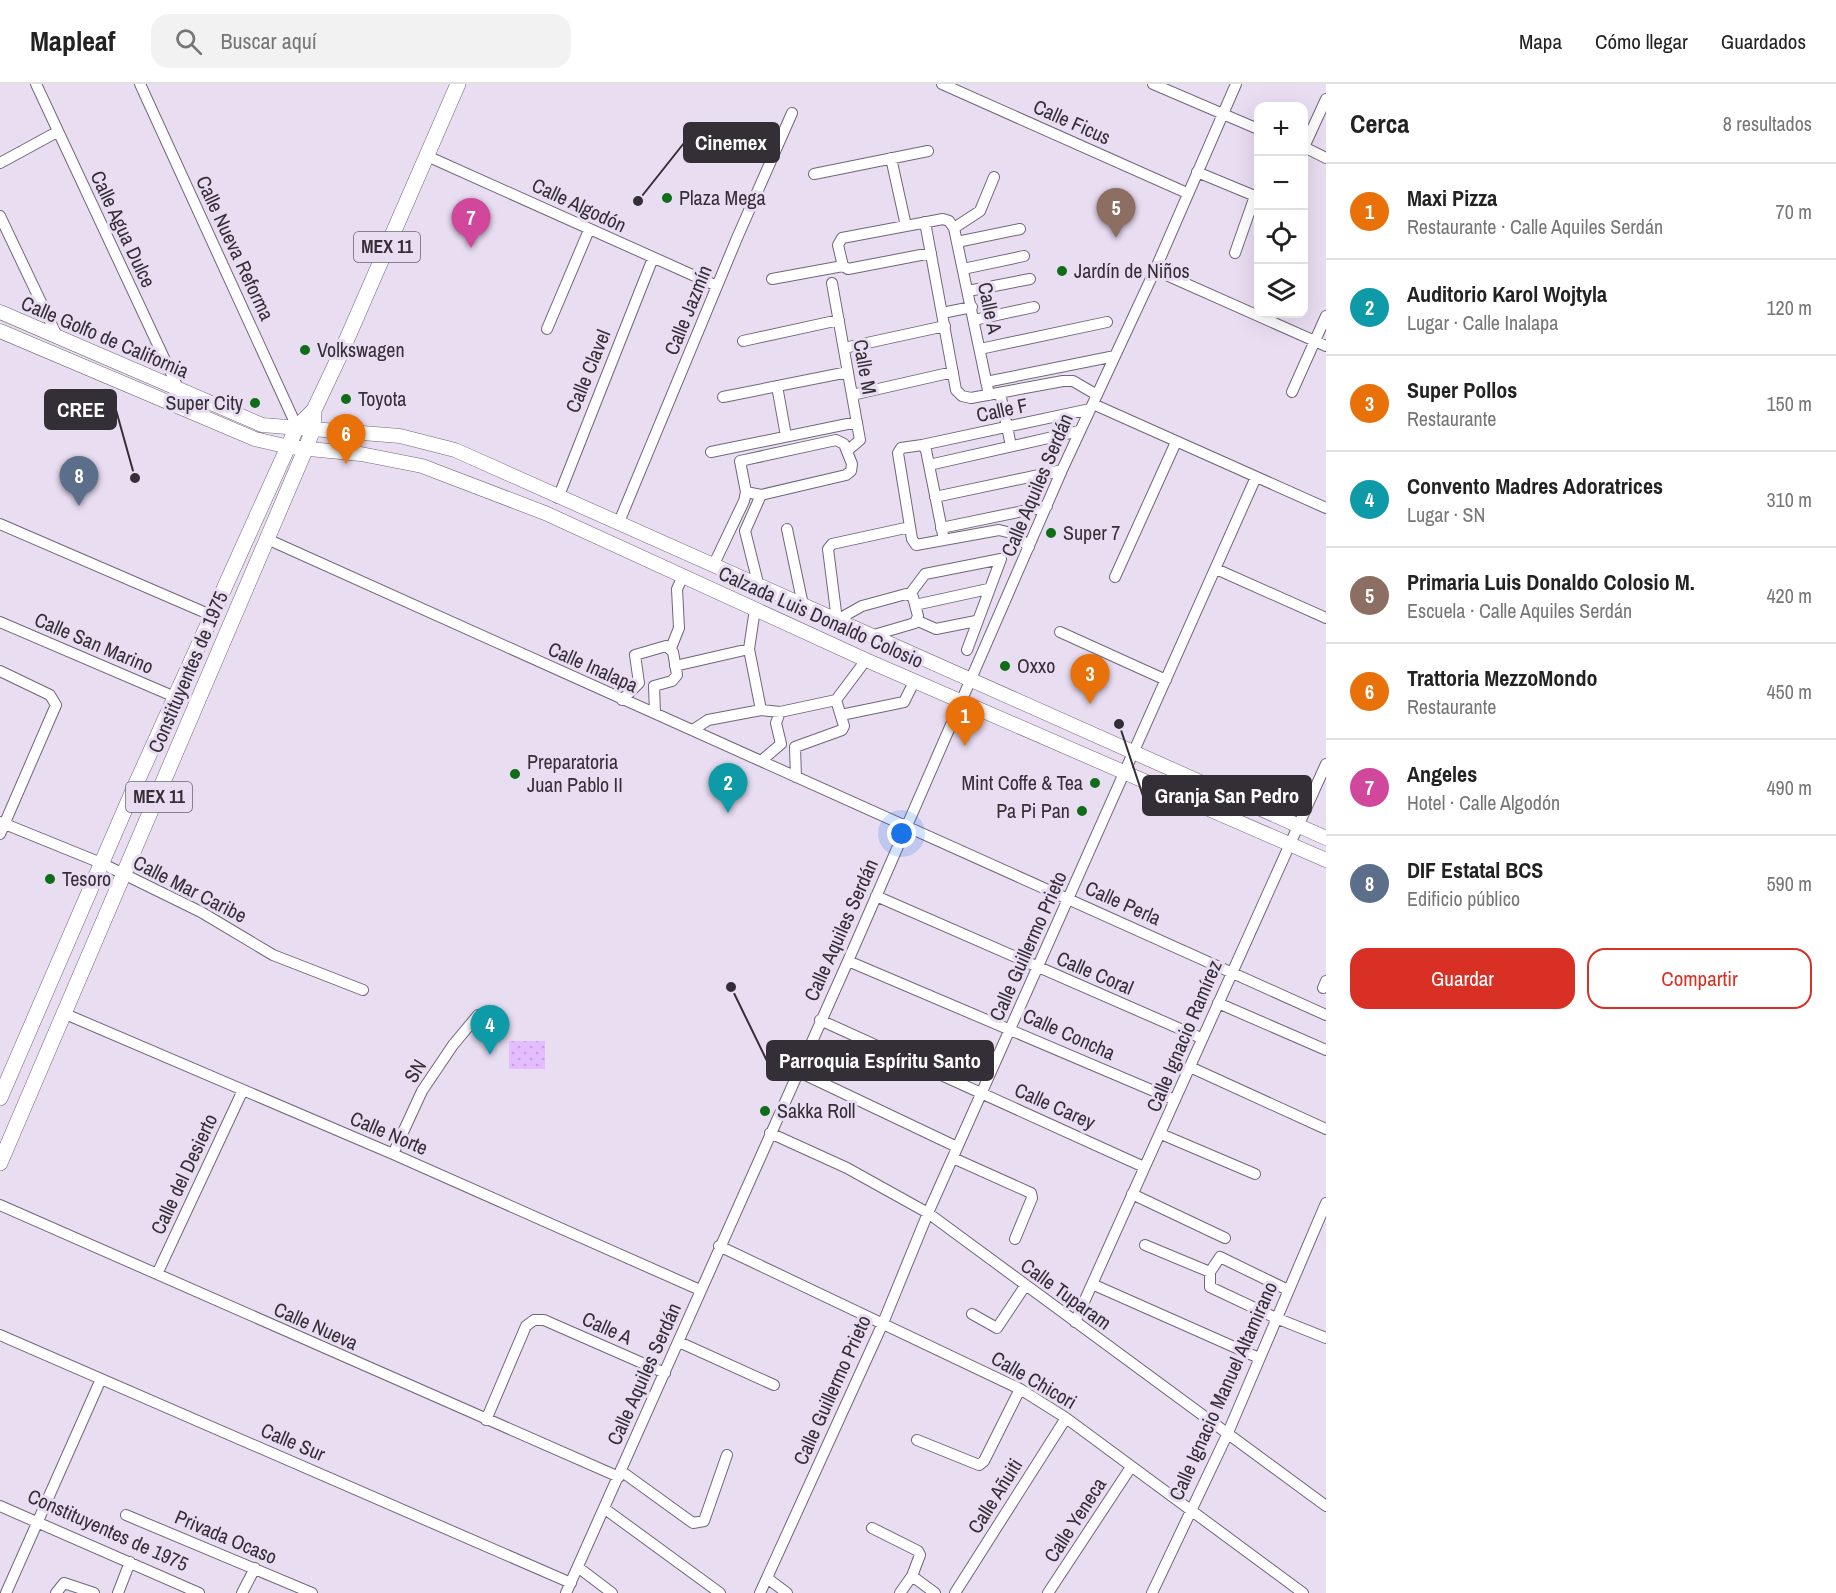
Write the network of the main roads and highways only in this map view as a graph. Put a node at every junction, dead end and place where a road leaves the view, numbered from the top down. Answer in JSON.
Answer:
{"nodes":[{"id":1,"x":458,"y":84,"type":"edge"},
{"id":2,"x":0,"y":312,"type":"edge"},
{"id":3,"x":0,"y":331,"type":"edge"},
{"id":4,"x":58,"y":338,"type":"junction"},
{"id":5,"x":56,"y":355,"type":"junction"},
{"id":6,"x":179,"y":390,"type":"junction"},
{"id":7,"x":173,"y":406,"type":"junction"},
{"id":8,"x":314,"y":410,"type":"junction"},
{"id":9,"x":297,"y":427,"type":"junction"},
{"id":10,"x":313,"y":429,"type":"junction"},
{"id":11,"x":289,"y":447,"type":"junction"},
{"id":12,"x":306,"y":448,"type":"junction"},
{"id":13,"x":558,"y":498,"type":"junction"},
{"id":14,"x":545,"y":513,"type":"junction"},
{"id":15,"x":759,"y":587,"type":"junction"},
{"id":16,"x":755,"y":609,"type":"junction"},
{"id":17,"x":914,"y":652,"type":"junction"},
{"id":18,"x":910,"y":678,"type":"junction"},
{"id":19,"x":1326,"y":838,"type":"edge"},
{"id":20,"x":1326,"y":860,"type":"edge"},
{"id":21,"x":0,"y":1098,"type":"edge"},
{"id":22,"x":0,"y":1163,"type":"edge"}],
"edges":[{"from":1,"to":8,"type":"main road","number":"MEX 11"},
{"from":2,"to":4,"type":"main road","name":"Calle Golfo de California"},
{"from":3,"to":5,"type":"main road","name":"Calle Golfo de California"},
{"from":4,"to":5,"type":"main road"},
{"from":4,"to":6,"type":"main road","name":"Calle Golfo de California"},
{"from":5,"to":7,"type":"main road","name":"Calle Golfo de California"},
{"from":6,"to":7,"type":"main road"},
{"from":6,"to":9,"type":"main road","name":"Calle Golfo de California"},
{"from":7,"to":11,"type":"main road","name":"Calle Golfo de California"},
{"from":8,"to":9,"type":"main road","number":"MEX 11"},
{"from":8,"to":10,"type":"main road","number":"MEX 11"},
{"from":9,"to":10,"type":"main road","name":"Calzada Luis Donaldo Colosio"},
{"from":9,"to":11,"type":"main road","number":"MEX 11"},
{"from":10,"to":12,"type":"main road","name":"Constituyentes de 1975","number":"MEX 11"},
{"from":10,"to":13,"type":"main road","name":"Calzada Luis Donaldo Colosio"},
{"from":11,"to":12,"type":"main road","name":"Calzada Luis Donaldo Colosio"},
{"from":11,"to":21,"type":"main road","name":"Constituyentes de 1975","number":"MEX 11"},
{"from":12,"to":14,"type":"main road","name":"Calzada Luis Donaldo Colosio"},
{"from":12,"to":22,"type":"main road","name":"Constituyentes de 1975","number":"MEX 11"},
{"from":13,"to":14,"type":"main road"},
{"from":13,"to":15,"type":"main road","name":"Calzada Luis Donaldo Colosio"},
{"from":14,"to":16,"type":"main road","name":"Calzada Luis Donaldo Colosio"},
{"from":15,"to":16,"type":"main road"},
{"from":15,"to":17,"type":"main road","name":"Calzada Luis Donaldo Colosio"},
{"from":16,"to":18,"type":"main road","name":"Calzada Luis Donaldo Colosio"},
{"from":17,"to":18,"type":"main road"},
{"from":17,"to":19,"type":"main road","name":"Calzada Luis Donaldo Colosio"},
{"from":18,"to":20,"type":"main road","name":"Calzada Luis Donaldo Colosio"}]}
